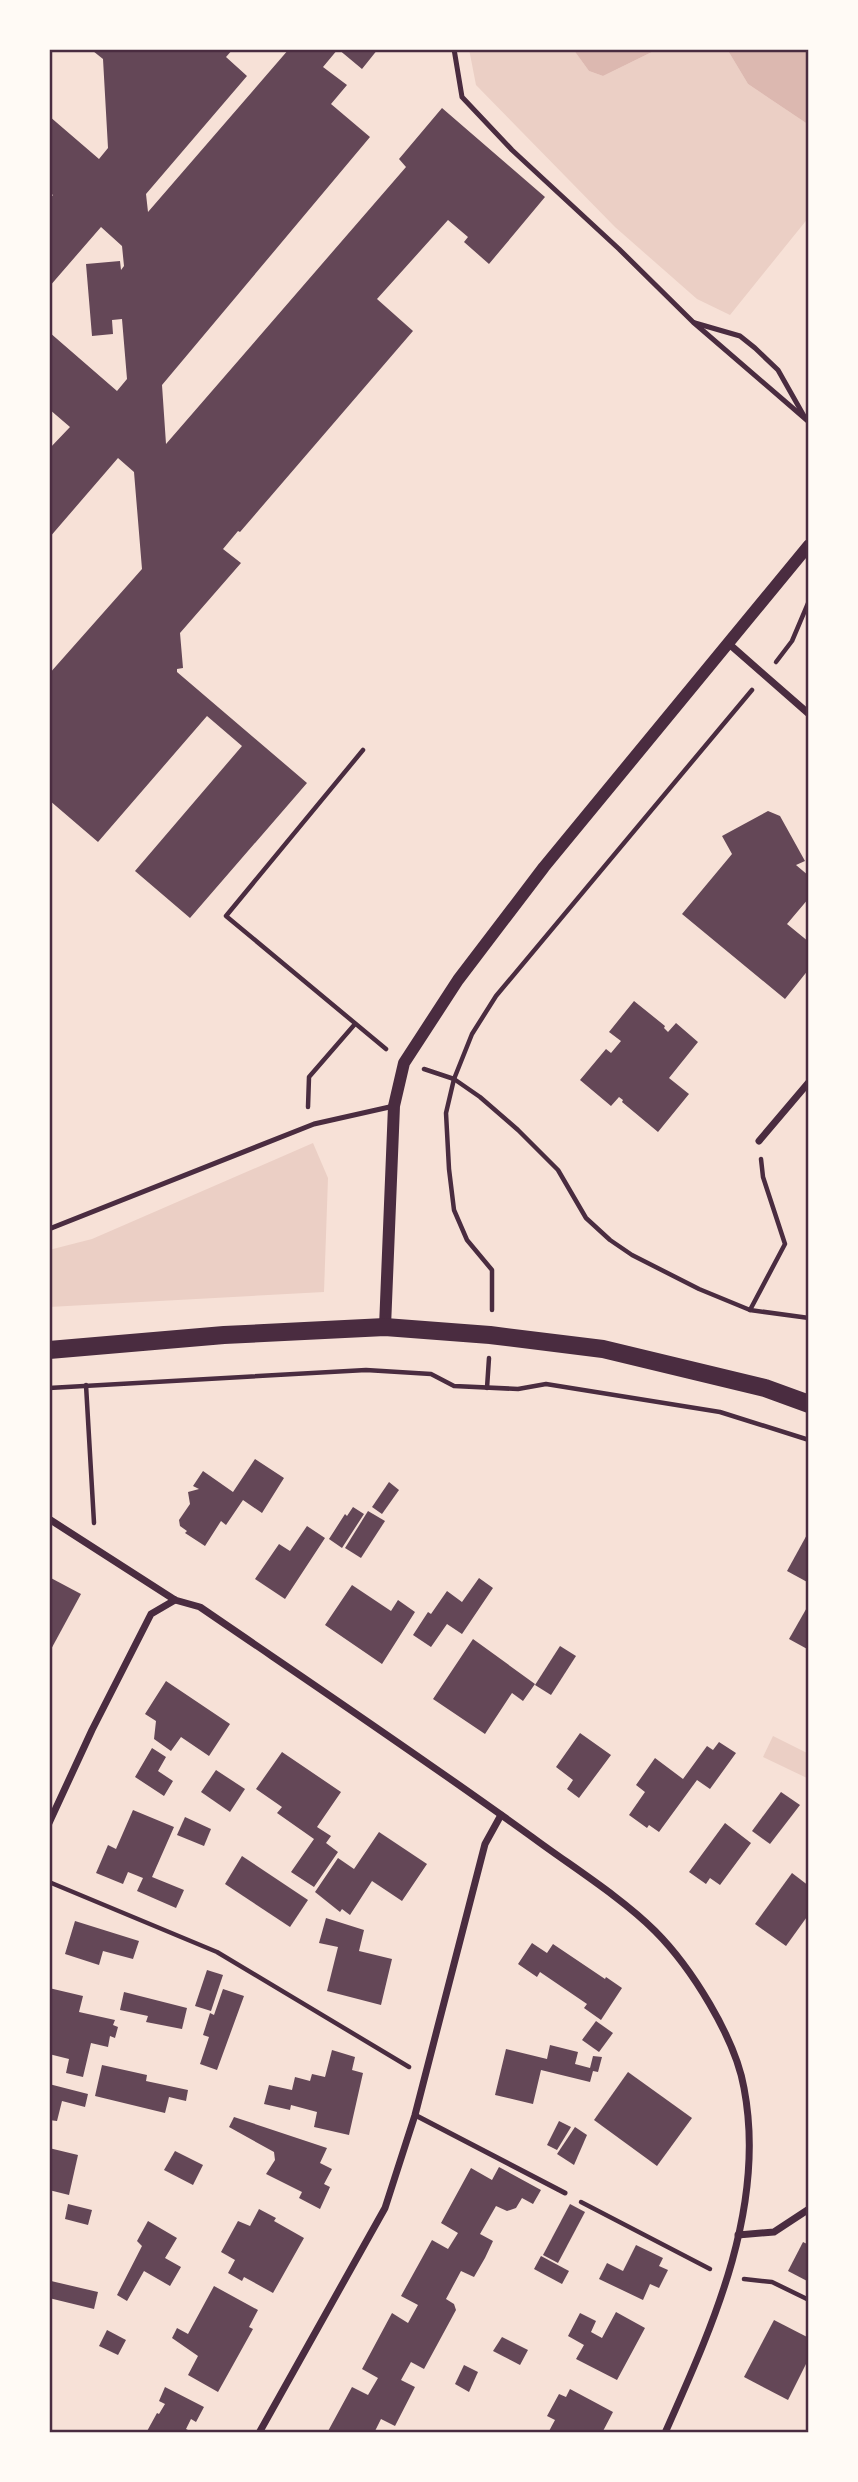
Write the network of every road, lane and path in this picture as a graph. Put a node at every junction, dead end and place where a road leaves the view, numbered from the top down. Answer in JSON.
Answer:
{"nodes":[{"id":1,"x":454,"y":49,"type":"edge"},
{"id":2,"x":693,"y":322,"type":"junction"},
{"id":3,"x":807,"y":420,"type":"edge"},
{"id":4,"x":809,"y":545,"type":"edge"},
{"id":5,"x":809,"y":601,"type":"edge"},
{"id":6,"x":728,"y":643,"type":"junction"},
{"id":7,"x":765,"y":676,"type":"junction"},
{"id":8,"x":809,"y":714,"type":"edge"},
{"id":9,"x":363,"y":750,"type":"dead end"},
{"id":10,"x":355,"y":1024,"type":"junction"},
{"id":11,"x":404,"y":1063,"type":"junction"},
{"id":12,"x":454,"y":1079,"type":"junction"},
{"id":13,"x":809,"y":1082,"type":"edge"},
{"id":14,"x":394,"y":1106,"type":"junction"},
{"id":15,"x":307,"y":1126,"type":"junction"},
{"id":16,"x":759,"y":1141,"type":"joint"},
{"id":17,"x":49,"y":1229,"type":"edge"},
{"id":18,"x":750,"y":1310,"type":"junction"},
{"id":19,"x":809,"y":1318,"type":"edge"},
{"id":20,"x":385,"y":1326,"type":"junction"},
{"id":21,"x":490,"y":1335,"type":"junction"},
{"id":22,"x":49,"y":1350,"type":"edge"},
{"id":23,"x":86,"y":1385,"type":"junction"},
{"id":24,"x":49,"y":1388,"type":"edge"},
{"id":25,"x":488,"y":1388,"type":"junction"},
{"id":26,"x":809,"y":1404,"type":"edge"},
{"id":27,"x":809,"y":1440,"type":"edge"},
{"id":28,"x":49,"y":1519,"type":"edge"},
{"id":29,"x":95,"y":1549,"type":"junction"},
{"id":30,"x":175,"y":1600,"type":"junction"},
{"id":31,"x":502,"y":1815,"type":"junction"},
{"id":32,"x":49,"y":1824,"type":"edge"},
{"id":33,"x":49,"y":1882,"type":"edge"},
{"id":34,"x":426,"y":2076,"type":"junction"},
{"id":35,"x":415,"y":2115,"type":"junction"},
{"id":36,"x":565,"y":2193,"type":"joint"},
{"id":37,"x":809,"y":2209,"type":"edge"},
{"id":38,"x":738,"y":2235,"type":"junction"},
{"id":39,"x":727,"y":2278,"type":"junction"},
{"id":40,"x":809,"y":2300,"type":"edge"},
{"id":41,"x":259,"y":2433,"type":"edge"},
{"id":42,"x":665,"y":2433,"type":"edge"}],
"edges":[{"from":1,"to":2,"type":"lane"},
{"from":2,"to":3,"type":"lane"},
{"from":2,"to":3,"type":"lane"},
{"from":4,"to":6,"type":"street"},
{"from":5,"to":7,"type":"path"},
{"from":6,"to":7,"type":"street"},
{"from":6,"to":11,"type":"street"},
{"from":7,"to":8,"type":"street"},
{"from":7,"to":12,"type":"path"},
{"from":9,"to":10,"type":"path"},
{"from":10,"to":11,"type":"path"},
{"from":10,"to":15,"type":"path"},
{"from":11,"to":12,"type":"path"},
{"from":11,"to":14,"type":"street"},
{"from":12,"to":18,"type":"path"},
{"from":12,"to":21,"type":"path"},
{"from":13,"to":16,"type":"street"},
{"from":14,"to":15,"type":"lane"},
{"from":14,"to":20,"type":"street"},
{"from":15,"to":17,"type":"lane"},
{"from":16,"to":18,"type":"path"},
{"from":18,"to":19,"type":"path"},
{"from":20,"to":21,"type":"main road"},
{"from":20,"to":22,"type":"main road"},
{"from":21,"to":25,"type":"path"},
{"from":21,"to":26,"type":"main road"},
{"from":23,"to":24,"type":"path"},
{"from":23,"to":25,"type":"path"},
{"from":23,"to":29,"type":"path"},
{"from":25,"to":27,"type":"path"},
{"from":28,"to":29,"type":"street"},
{"from":29,"to":30,"type":"street"},
{"from":30,"to":31,"type":"street"},
{"from":30,"to":32,"type":"street"},
{"from":31,"to":34,"type":"street"},
{"from":31,"to":38,"type":"street"},
{"from":33,"to":34,"type":"path"},
{"from":34,"to":35,"type":"street"},
{"from":35,"to":36,"type":"lane"},
{"from":35,"to":41,"type":"street"},
{"from":36,"to":39,"type":"path"},
{"from":37,"to":38,"type":"street"},
{"from":38,"to":39,"type":"street"},
{"from":39,"to":40,"type":"path"},
{"from":39,"to":42,"type":"street"}]}
